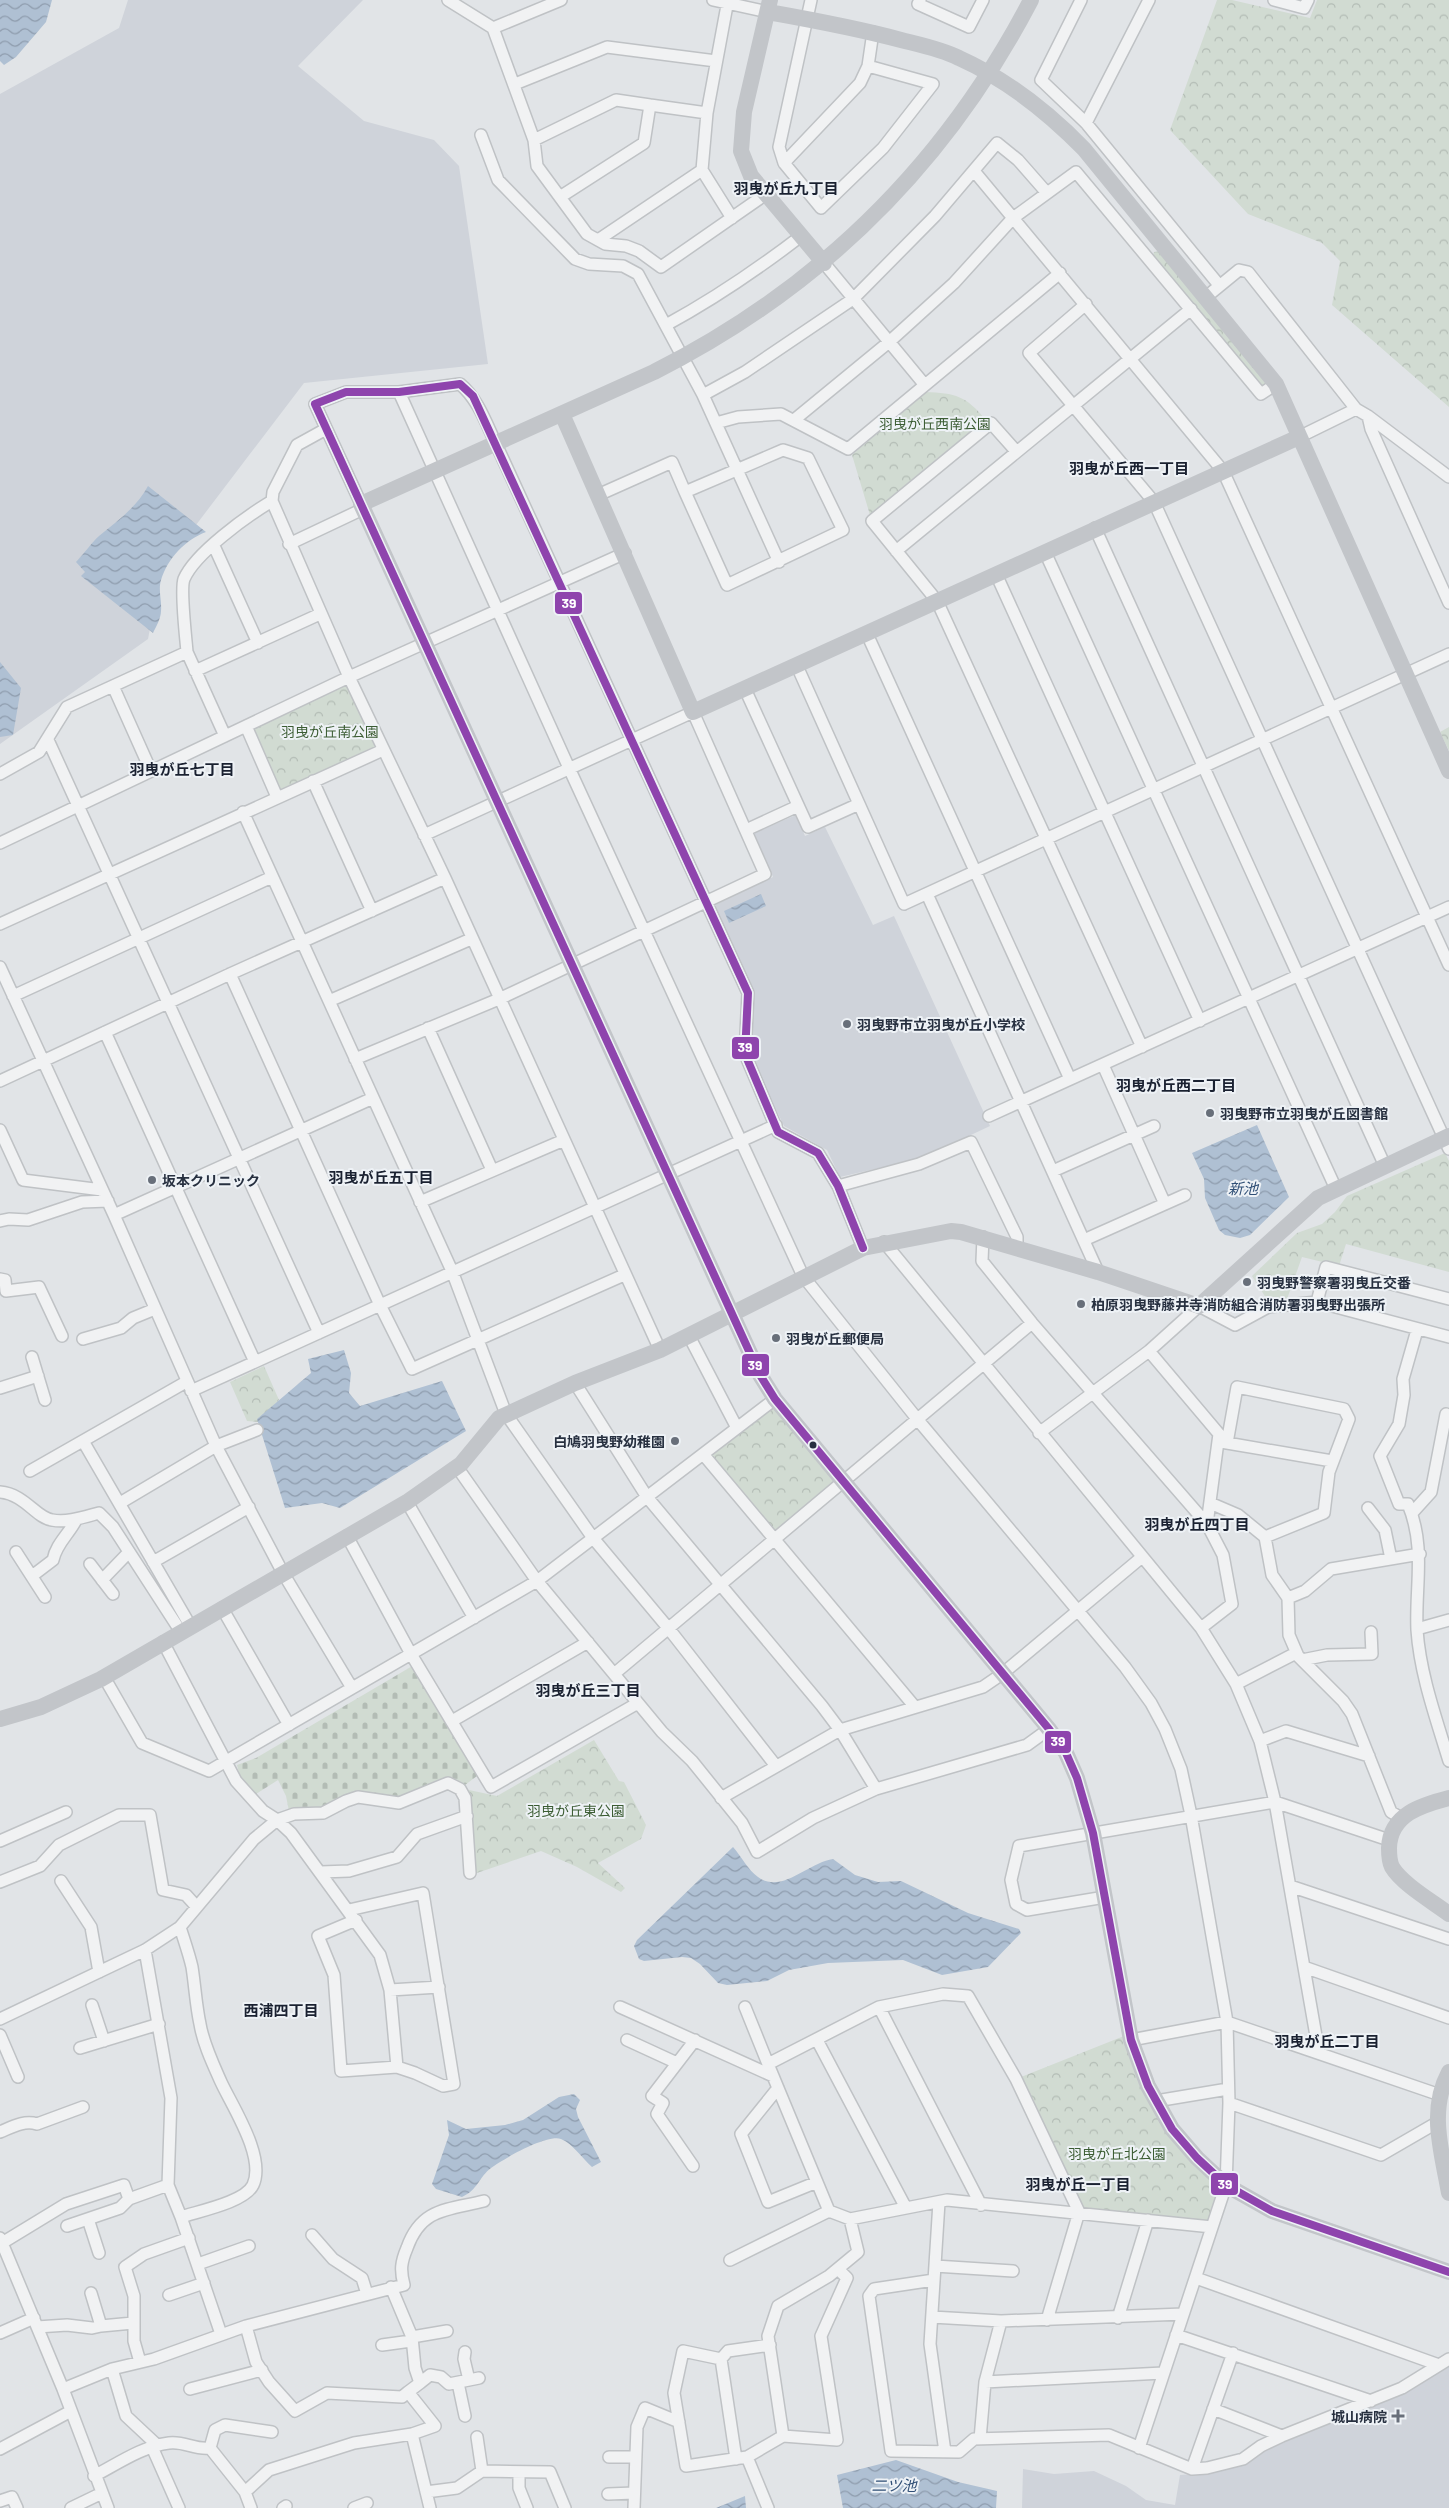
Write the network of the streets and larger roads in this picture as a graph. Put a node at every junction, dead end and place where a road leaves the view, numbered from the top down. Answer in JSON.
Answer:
{"nodes":[{"id":1,"x":448,"y":0,"type":"edge"},
{"id":2,"x":561,"y":0,"type":"edge"},
{"id":3,"x":712,"y":0,"type":"edge"},
{"id":4,"x":811,"y":0,"type":"edge"},
{"id":5,"x":920,"y":0,"type":"edge"},
{"id":6,"x":982,"y":0,"type":"edge"},
{"id":7,"x":1031,"y":0,"type":"edge"},
{"id":8,"x":1081,"y":0,"type":"edge"},
{"id":9,"x":1274,"y":0,"type":"edge"},
{"id":10,"x":1308,"y":0,"type":"edge"},
{"id":11,"x":728,"y":1,"type":"edge"},
{"id":12,"x":1146,"y":1,"type":"edge"},
{"id":13,"x":769,"y":6,"type":"edge"},
{"id":14,"x":807,"y":19,"type":"junction"},
{"id":15,"x":493,"y":28,"type":"junction"},
{"id":16,"x":873,"y":32,"type":"junction"},
{"id":17,"x":716,"y":61,"type":"junction"},
{"id":18,"x":868,"y":66,"type":"junction"},
{"id":19,"x":990,"y":73,"type":"junction"},
{"id":20,"x":515,"y":84,"type":"junction"},
{"id":21,"x":650,"y":105,"type":"junction"},
{"id":22,"x":707,"y":113,"type":"junction"},
{"id":23,"x":1086,"y":123,"type":"junction"},
{"id":24,"x":481,"y":135,"type":"dead end"},
{"id":25,"x":534,"y":140,"type":"junction"},
{"id":26,"x":784,"y":163,"type":"junction"},
{"id":27,"x":702,"y":170,"type":"junction"},
{"id":28,"x":974,"y":171,"type":"junction"},
{"id":29,"x":1047,"y":193,"type":"junction"},
{"id":30,"x":766,"y":194,"type":"junction"},
{"id":31,"x":560,"y":197,"type":"junction"},
{"id":32,"x":732,"y":218,"type":"junction"},
{"id":33,"x":1013,"y":218,"type":"junction"},
{"id":34,"x":801,"y":236,"type":"junction"},
{"id":35,"x":598,"y":240,"type":"junction"},
{"id":36,"x":1162,"y":244,"type":"junction"},
{"id":37,"x":1146,"y":255,"type":"junction"},
{"id":38,"x":824,"y":262,"type":"junction"},
{"id":39,"x":1060,"y":272,"type":"junction"},
{"id":40,"x":1219,"y":285,"type":"junction"},
{"id":41,"x":1206,"y":296,"type":"junction"},
{"id":42,"x":853,"y":299,"type":"junction"},
{"id":43,"x":1086,"y":304,"type":"junction"},
{"id":44,"x":1191,"y":309,"type":"junction"},
{"id":45,"x":666,"y":325,"type":"junction"},
{"id":46,"x":889,"y":342,"type":"junction"},
{"id":47,"x":684,"y":357,"type":"junction"},
{"id":48,"x":1131,"y":359,"type":"junction"},
{"id":49,"x":924,"y":384,"type":"junction"},
{"id":50,"x":1276,"y":384,"type":"junction"},
{"id":51,"x":399,"y":392,"type":"junction"},
{"id":52,"x":703,"y":395,"type":"junction"},
{"id":53,"x":1072,"y":406,"type":"junction"},
{"id":54,"x":1356,"y":409,"type":"junction"},
{"id":55,"x":562,"y":414,"type":"junction"},
{"id":56,"x":1368,"y":416,"type":"junction"},
{"id":57,"x":794,"y":420,"type":"junction"},
{"id":58,"x":716,"y":423,"type":"junction"},
{"id":59,"x":326,"y":429,"type":"junction"},
{"id":60,"x":1299,"y":437,"type":"junction"},
{"id":61,"x":496,"y":444,"type":"junction"},
{"id":62,"x":1016,"y":451,"type":"junction"},
{"id":63,"x":736,"y":468,"type":"junction"},
{"id":64,"x":1223,"y":471,"type":"junction"},
{"id":65,"x":435,"y":472,"type":"junction"},
{"id":66,"x":1449,"y":477,"type":"edge"},
{"id":67,"x":685,"y":492,"type":"junction"},
{"id":68,"x":598,"y":494,"type":"junction"},
{"id":69,"x":272,"y":501,"type":"junction"},
{"id":70,"x":1154,"y":502,"type":"junction"},
{"id":71,"x":362,"y":506,"type":"junction"},
{"id":72,"x":1095,"y":528,"type":"junction"},
{"id":73,"x":289,"y":544,"type":"junction"},
{"id":74,"x":214,"y":546,"type":"junction"},
{"id":75,"x":896,"y":550,"type":"junction"},
{"id":76,"x":1045,"y":552,"type":"junction"},
{"id":77,"x":624,"y":553,"type":"junction"},
{"id":78,"x":779,"y":562,"type":"junction"},
{"id":79,"x":996,"y":574,"type":"junction"},
{"id":80,"x":559,"y":583,"type":"junction"},
{"id":81,"x":937,"y":601,"type":"junction"},
{"id":82,"x":1449,"y":603,"type":"edge"},
{"id":83,"x":498,"y":610,"type":"junction"},
{"id":84,"x":320,"y":614,"type":"junction"},
{"id":85,"x":867,"y":634,"type":"junction"},
{"id":86,"x":258,"y":643,"type":"junction"},
{"id":87,"x":424,"y":643,"type":"junction"},
{"id":88,"x":187,"y":652,"type":"junction"},
{"id":89,"x":1449,"y":654,"type":"edge"},
{"id":90,"x":797,"y":666,"type":"junction"},
{"id":91,"x":195,"y":671,"type":"junction"},
{"id":92,"x":1405,"y":674,"type":"junction"},
{"id":93,"x":349,"y":677,"type":"junction"},
{"id":94,"x":113,"y":686,"type":"junction"},
{"id":95,"x":745,"y":689,"type":"junction"},
{"id":96,"x":1332,"y":707,"type":"junction"},
{"id":97,"x":693,"y":712,"type":"junction"},
{"id":98,"x":246,"y":726,"type":"junction"},
{"id":99,"x":225,"y":736,"type":"junction"},
{"id":100,"x":1262,"y":739,"type":"junction"},
{"id":101,"x":48,"y":740,"type":"junction"},
{"id":102,"x":632,"y":740,"type":"junction"},
{"id":103,"x":383,"y":750,"type":"junction"},
{"id":104,"x":1202,"y":767,"type":"junction"},
{"id":105,"x":569,"y":768,"type":"junction"},
{"id":106,"x":151,"y":770,"type":"junction"},
{"id":107,"x":1449,"y":771,"type":"edge"},
{"id":108,"x":0,"y":774,"type":"edge"},
{"id":109,"x":313,"y":781,"type":"junction"},
{"id":110,"x":1152,"y":790,"type":"junction"},
{"id":111,"x":277,"y":797,"type":"junction"},
{"id":112,"x":497,"y":801,"type":"junction"},
{"id":113,"x":859,"y":804,"type":"junction"},
{"id":114,"x":77,"y":805,"type":"junction"},
{"id":115,"x":798,"y":806,"type":"junction"},
{"id":116,"x":243,"y":812,"type":"junction"},
{"id":117,"x":1105,"y":812,"type":"junction"},
{"id":118,"x":746,"y":830,"type":"junction"},
{"id":119,"x":424,"y":835,"type":"junction"},
{"id":120,"x":1045,"y":840,"type":"junction"},
{"id":121,"x":0,"y":844,"type":"edge"},
{"id":122,"x":976,"y":871,"type":"junction"},
{"id":123,"x":108,"y":874,"type":"junction"},
{"id":124,"x":272,"y":876,"type":"junction"},
{"id":125,"x":445,"y":878,"type":"junction"},
{"id":126,"x":927,"y":894,"type":"junction"},
{"id":127,"x":705,"y":902,"type":"junction"},
{"id":128,"x":1449,"y":906,"type":"edge"},
{"id":129,"x":372,"y":910,"type":"junction"},
{"id":130,"x":1426,"y":916,"type":"junction"},
{"id":131,"x":0,"y":924,"type":"edge"},
{"id":132,"x":644,"y":930,"type":"junction"},
{"id":133,"x":138,"y":939,"type":"junction"},
{"id":134,"x":471,"y":939,"type":"junction"},
{"id":135,"x":302,"y":942,"type":"junction"},
{"id":136,"x":1357,"y":950,"type":"junction"},
{"id":137,"x":572,"y":964,"type":"junction"},
{"id":138,"x":1449,"y":965,"type":"edge"},
{"id":139,"x":0,"y":967,"type":"edge"},
{"id":140,"x":230,"y":974,"type":"junction"},
{"id":141,"x":1299,"y":976,"type":"junction"},
{"id":142,"x":13,"y":996,"type":"junction"},
{"id":143,"x":1250,"y":998,"type":"junction"},
{"id":144,"x":499,"y":999,"type":"junction"},
{"id":145,"x":329,"y":1001,"type":"junction"},
{"id":146,"x":168,"y":1004,"type":"junction"},
{"id":147,"x":1200,"y":1021,"type":"junction"},
{"id":148,"x":428,"y":1028,"type":"junction"},
{"id":149,"x":105,"y":1032,"type":"junction"},
{"id":150,"x":1142,"y":1047,"type":"junction"},
{"id":151,"x":355,"y":1060,"type":"junction"},
{"id":152,"x":44,"y":1062,"type":"junction"},
{"id":153,"x":1103,"y":1065,"type":"junction"},
{"id":154,"x":1070,"y":1079,"type":"junction"},
{"id":155,"x":0,"y":1081,"type":"edge"},
{"id":156,"x":373,"y":1098,"type":"junction"},
{"id":157,"x":1022,"y":1101,"type":"junction"},
{"id":158,"x":989,"y":1116,"type":"dead end"},
{"id":159,"x":776,"y":1125,"type":"junction"},
{"id":160,"x":1154,"y":1126,"type":"dead end"},
{"id":161,"x":0,"y":1130,"type":"edge"},
{"id":162,"x":301,"y":1131,"type":"junction"},
{"id":163,"x":1134,"y":1135,"type":"junction"},
{"id":164,"x":564,"y":1140,"type":"junction"},
{"id":165,"x":740,"y":1141,"type":"junction"},
{"id":166,"x":1447,"y":1141,"type":"edge"},
{"id":167,"x":239,"y":1159,"type":"junction"},
{"id":168,"x":1385,"y":1166,"type":"junction"},
{"id":169,"x":492,"y":1170,"type":"junction"},
{"id":170,"x":1053,"y":1171,"type":"junction"},
{"id":171,"x":667,"y":1175,"type":"junction"},
{"id":172,"x":838,"y":1186,"type":"junction"},
{"id":173,"x":176,"y":1187,"type":"junction"},
{"id":174,"x":1336,"y":1188,"type":"junction"},
{"id":175,"x":102,"y":1190,"type":"junction"},
{"id":176,"x":1185,"y":1195,"type":"dead end"},
{"id":177,"x":108,"y":1201,"type":"junction"},
{"id":178,"x":420,"y":1202,"type":"junction"},
{"id":179,"x":1165,"y":1204,"type":"junction"},
{"id":180,"x":595,"y":1208,"type":"junction"},
{"id":181,"x":114,"y":1215,"type":"junction"},
{"id":182,"x":0,"y":1221,"type":"edge"},
{"id":183,"x":983,"y":1237,"type":"junction"},
{"id":184,"x":1084,"y":1240,"type":"junction"},
{"id":185,"x":884,"y":1242,"type":"junction"},
{"id":186,"x":1017,"y":1247,"type":"junction"},
{"id":187,"x":863,"y":1248,"type":"junction"},
{"id":188,"x":452,"y":1271,"type":"junction"},
{"id":189,"x":1098,"y":1272,"type":"junction"},
{"id":190,"x":624,"y":1275,"type":"junction"},
{"id":191,"x":803,"y":1276,"type":"junction"},
{"id":192,"x":0,"y":1279,"type":"edge"},
{"id":193,"x":1449,"y":1300,"type":"edge"},
{"id":194,"x":1317,"y":1302,"type":"junction"},
{"id":195,"x":380,"y":1305,"type":"junction"},
{"id":196,"x":1199,"y":1306,"type":"junction"},
{"id":197,"x":155,"y":1309,"type":"junction"},
{"id":198,"x":732,"y":1315,"type":"junction"},
{"id":199,"x":1032,"y":1323,"type":"junction"},
{"id":200,"x":1417,"y":1330,"type":"junction"},
{"id":201,"x":319,"y":1333,"type":"junction"},
{"id":202,"x":62,"y":1336,"type":"dead end"},
{"id":203,"x":688,"y":1336,"type":"junction"},
{"id":204,"x":1449,"y":1337,"type":"edge"},
{"id":205,"x":84,"y":1339,"type":"dead end"},
{"id":206,"x":479,"y":1339,"type":"junction"},
{"id":207,"x":660,"y":1350,"type":"junction"},
{"id":208,"x":1149,"y":1351,"type":"junction"},
{"id":209,"x":32,"y":1357,"type":"dead end"},
{"id":210,"x":255,"y":1362,"type":"junction"},
{"id":211,"x":983,"y":1365,"type":"junction"},
{"id":212,"x":38,"y":1376,"type":"junction"},
{"id":213,"x":575,"y":1383,"type":"junction"},
{"id":214,"x":188,"y":1387,"type":"junction"},
{"id":215,"x":0,"y":1388,"type":"edge"},
{"id":216,"x":1094,"y":1393,"type":"junction"},
{"id":217,"x":45,"y":1400,"type":"dead end"},
{"id":218,"x":775,"y":1400,"type":"junction"},
{"id":219,"x":506,"y":1414,"type":"junction"},
{"id":220,"x":1446,"y":1414,"type":"dead end"},
{"id":221,"x":918,"y":1420,"type":"junction"},
{"id":222,"x":737,"y":1428,"type":"junction"},
{"id":223,"x":257,"y":1430,"type":"dead end"},
{"id":224,"x":1039,"y":1433,"type":"junction"},
{"id":225,"x":83,"y":1441,"type":"junction"},
{"id":226,"x":1223,"y":1442,"type":"junction"},
{"id":227,"x":216,"y":1446,"type":"junction"},
{"id":228,"x":703,"y":1454,"type":"junction"},
{"id":229,"x":1332,"y":1461,"type":"junction"},
{"id":230,"x":457,"y":1467,"type":"junction"},
{"id":231,"x":30,"y":1471,"type":"dead end"},
{"id":232,"x":842,"y":1481,"type":"junction"},
{"id":233,"x":0,"y":1492,"type":"edge"},
{"id":234,"x":647,"y":1497,"type":"junction"},
{"id":235,"x":120,"y":1502,"type":"junction"},
{"id":236,"x":407,"y":1502,"type":"junction"},
{"id":237,"x":1210,"y":1503,"type":"junction"},
{"id":238,"x":248,"y":1507,"type":"junction"},
{"id":239,"x":1368,"y":1508,"type":"dead end"},
{"id":240,"x":1412,"y":1513,"type":"junction"},
{"id":241,"x":76,"y":1520,"type":"junction"},
{"id":242,"x":1206,"y":1524,"type":"junction"},
{"id":243,"x":347,"y":1536,"type":"junction"},
{"id":244,"x":1265,"y":1537,"type":"junction"},
{"id":245,"x":592,"y":1538,"type":"junction"},
{"id":246,"x":774,"y":1538,"type":"junction"},
{"id":247,"x":16,"y":1552,"type":"dead end"},
{"id":248,"x":129,"y":1552,"type":"junction"},
{"id":249,"x":1420,"y":1554,"type":"junction"},
{"id":250,"x":1142,"y":1557,"type":"junction"},
{"id":251,"x":1391,"y":1559,"type":"junction"},
{"id":252,"x":153,"y":1562,"type":"junction"},
{"id":253,"x":90,"y":1564,"type":"dead end"},
{"id":254,"x":283,"y":1573,"type":"junction"},
{"id":255,"x":32,"y":1576,"type":"junction"},
{"id":256,"x":102,"y":1580,"type":"junction"},
{"id":257,"x":537,"y":1581,"type":"junction"},
{"id":258,"x":718,"y":1584,"type":"junction"},
{"id":259,"x":113,"y":1594,"type":"dead end"},
{"id":260,"x":45,"y":1597,"type":"dead end"},
{"id":261,"x":1288,"y":1598,"type":"junction"},
{"id":262,"x":222,"y":1608,"type":"junction"},
{"id":263,"x":1079,"y":1611,"type":"junction"},
{"id":264,"x":474,"y":1618,"type":"junction"},
{"id":265,"x":1449,"y":1620,"type":"edge"},
{"id":266,"x":1201,"y":1628,"type":"junction"},
{"id":267,"x":186,"y":1629,"type":"junction"},
{"id":268,"x":669,"y":1629,"type":"junction"},
{"id":269,"x":1417,"y":1629,"type":"junction"},
{"id":270,"x":1371,"y":1632,"type":"dead end"},
{"id":271,"x":163,"y":1642,"type":"junction"},
{"id":272,"x":588,"y":1642,"type":"junction"},
{"id":273,"x":411,"y":1654,"type":"junction"},
{"id":274,"x":1299,"y":1656,"type":"junction"},
{"id":275,"x":614,"y":1674,"type":"junction"},
{"id":276,"x":1002,"y":1674,"type":"junction"},
{"id":277,"x":104,"y":1677,"type":"junction"},
{"id":278,"x":1236,"y":1684,"type":"junction"},
{"id":279,"x":352,"y":1688,"type":"junction"},
{"id":280,"x":638,"y":1703,"type":"junction"},
{"id":281,"x":915,"y":1707,"type":"junction"},
{"id":282,"x":0,"y":1719,"type":"edge"},
{"id":283,"x":452,"y":1721,"type":"junction"},
{"id":284,"x":289,"y":1725,"type":"junction"},
{"id":285,"x":1049,"y":1729,"type":"junction"},
{"id":286,"x":840,"y":1730,"type":"junction"},
{"id":287,"x":1260,"y":1741,"type":"junction"},
{"id":288,"x":1369,"y":1756,"type":"junction"},
{"id":289,"x":1449,"y":1759,"type":"edge"},
{"id":290,"x":226,"y":1761,"type":"junction"},
{"id":291,"x":776,"y":1766,"type":"junction"},
{"id":292,"x":876,"y":1789,"type":"junction"},
{"id":293,"x":721,"y":1798,"type":"junction"},
{"id":294,"x":1449,"y":1798,"type":"edge"},
{"id":295,"x":1275,"y":1802,"type":"junction"},
{"id":296,"x":66,"y":1812,"type":"dead end"},
{"id":297,"x":1192,"y":1815,"type":"junction"},
{"id":298,"x":467,"y":1816,"type":"junction"},
{"id":299,"x":1401,"y":1818,"type":"junction"},
{"id":300,"x":277,"y":1820,"type":"junction"},
{"id":301,"x":1093,"y":1833,"type":"junction"},
{"id":302,"x":1389,"y":1840,"type":"junction"},
{"id":303,"x":0,"y":1841,"type":"edge"},
{"id":304,"x":320,"y":1872,"type":"junction"},
{"id":305,"x":470,"y":1873,"type":"dead end"},
{"id":306,"x":61,"y":1881,"type":"dead end"},
{"id":307,"x":0,"y":1882,"type":"edge"},
{"id":308,"x":1290,"y":1886,"type":"junction"},
{"id":309,"x":1105,"y":1897,"type":"junction"},
{"id":310,"x":196,"y":1906,"type":"junction"},
{"id":311,"x":1449,"y":1914,"type":"edge"},
{"id":312,"x":352,"y":1915,"type":"junction"},
{"id":313,"x":180,"y":1927,"type":"junction"},
{"id":314,"x":1449,"y":1939,"type":"edge"},
{"id":315,"x":145,"y":1950,"type":"junction"},
{"id":316,"x":1304,"y":1967,"type":"junction"},
{"id":317,"x":99,"y":1972,"type":"junction"},
{"id":318,"x":438,"y":1987,"type":"junction"},
{"id":319,"x":390,"y":1990,"type":"junction"},
{"id":320,"x":92,"y":2005,"type":"dead end"},
{"id":321,"x":620,"y":2007,"type":"dead end"},
{"id":322,"x":745,"y":2007,"type":"dead end"},
{"id":323,"x":879,"y":2007,"type":"junction"},
{"id":324,"x":1449,"y":2018,"type":"edge"},
{"id":325,"x":0,"y":2019,"type":"edge"},
{"id":326,"x":1228,"y":2022,"type":"junction"},
{"id":327,"x":159,"y":2024,"type":"junction"},
{"id":328,"x":0,"y":2035,"type":"edge"},
{"id":329,"x":627,"y":2040,"type":"dead end"},
{"id":330,"x":694,"y":2040,"type":"junction"},
{"id":331,"x":817,"y":2040,"type":"junction"},
{"id":332,"x":1132,"y":2040,"type":"junction"},
{"id":333,"x":104,"y":2041,"type":"junction"},
{"id":334,"x":80,"y":2048,"type":"dead end"},
{"id":335,"x":1319,"y":2053,"type":"junction"},
{"id":336,"x":677,"y":2063,"type":"junction"},
{"id":337,"x":768,"y":2064,"type":"junction"},
{"id":338,"x":397,"y":2067,"type":"junction"},
{"id":339,"x":1449,"y":2072,"type":"edge"},
{"id":340,"x":773,"y":2076,"type":"junction"},
{"id":341,"x":18,"y":2077,"type":"dead end"},
{"id":342,"x":778,"y":2088,"type":"junction"},
{"id":343,"x":1228,"y":2089,"type":"junction"},
{"id":344,"x":1440,"y":2095,"type":"junction"},
{"id":345,"x":1156,"y":2101,"type":"junction"},
{"id":346,"x":1229,"y":2103,"type":"junction"},
{"id":347,"x":84,"y":2108,"type":"dead end"},
{"id":348,"x":1438,"y":2122,"type":"junction"},
{"id":349,"x":0,"y":2132,"type":"edge"},
{"id":350,"x":693,"y":2166,"type":"dead end"},
{"id":351,"x":817,"y":2182,"type":"junction"},
{"id":352,"x":168,"y":2185,"type":"junction"},
{"id":353,"x":1226,"y":2185,"type":"junction"},
{"id":354,"x":1449,"y":2193,"type":"edge"},
{"id":355,"x":129,"y":2198,"type":"junction"},
{"id":356,"x":484,"y":2201,"type":"dead end"},
{"id":357,"x":939,"y":2202,"type":"junction"},
{"id":358,"x":981,"y":2205,"type":"junction"},
{"id":359,"x":906,"y":2208,"type":"junction"},
{"id":360,"x":829,"y":2211,"type":"junction"},
{"id":361,"x":1079,"y":2212,"type":"junction"},
{"id":362,"x":181,"y":2217,"type":"junction"},
{"id":363,"x":88,"y":2219,"type":"junction"},
{"id":364,"x":850,"y":2219,"type":"junction"},
{"id":365,"x":1148,"y":2220,"type":"junction"},
{"id":366,"x":67,"y":2226,"type":"dead end"},
{"id":367,"x":1212,"y":2227,"type":"junction"},
{"id":368,"x":312,"y":2235,"type":"dead end"},
{"id":369,"x":189,"y":2238,"type":"junction"},
{"id":370,"x":2,"y":2244,"type":"edge"},
{"id":371,"x":249,"y":2246,"type":"dead end"},
{"id":372,"x":99,"y":2253,"type":"dead end"},
{"id":373,"x":730,"y":2260,"type":"dead end"},
{"id":374,"x":198,"y":2264,"type":"junction"},
{"id":375,"x":935,"y":2266,"type":"junction"},
{"id":376,"x":838,"y":2268,"type":"junction"},
{"id":377,"x":1013,"y":2271,"type":"dead end"},
{"id":378,"x":1449,"y":2272,"type":"edge"},
{"id":379,"x":1196,"y":2278,"type":"junction"},
{"id":380,"x":934,"y":2280,"type":"junction"},
{"id":381,"x":204,"y":2282,"type":"junction"},
{"id":382,"x":391,"y":2287,"type":"junction"},
{"id":383,"x":91,"y":2293,"type":"dead end"},
{"id":384,"x":368,"y":2294,"type":"junction"},
{"id":385,"x":169,"y":2295,"type":"dead end"},
{"id":386,"x":1183,"y":2314,"type":"junction"},
{"id":387,"x":932,"y":2317,"type":"junction"},
{"id":388,"x":1118,"y":2318,"type":"junction"},
{"id":389,"x":1047,"y":2320,"type":"junction"},
{"id":390,"x":1001,"y":2321,"type":"junction"},
{"id":391,"x":35,"y":2322,"type":"junction"},
{"id":392,"x":133,"y":2324,"type":"junction"},
{"id":393,"x":101,"y":2326,"type":"junction"},
{"id":394,"x":246,"y":2326,"type":"junction"},
{"id":395,"x":447,"y":2331,"type":"dead end"},
{"id":396,"x":0,"y":2333,"type":"edge"},
{"id":397,"x":221,"y":2334,"type":"junction"},
{"id":398,"x":1176,"y":2335,"type":"junction"},
{"id":399,"x":411,"y":2339,"type":"junction"},
{"id":400,"x":382,"y":2345,"type":"dead end"},
{"id":401,"x":770,"y":2345,"type":"junction"},
{"id":402,"x":465,"y":2352,"type":"dead end"},
{"id":403,"x":1233,"y":2354,"type":"junction"},
{"id":404,"x":721,"y":2359,"type":"junction"},
{"id":405,"x":140,"y":2362,"type":"junction"},
{"id":406,"x":1444,"y":2362,"type":"edge"},
{"id":407,"x":112,"y":2370,"type":"junction"},
{"id":408,"x":262,"y":2370,"type":"junction"},
{"id":409,"x":1164,"y":2373,"type":"junction"},
{"id":410,"x":469,"y":2380,"type":"junction"},
{"id":411,"x":985,"y":2382,"type":"junction"},
{"id":412,"x":420,"y":2383,"type":"junction"},
{"id":413,"x":63,"y":2389,"type":"junction"},
{"id":414,"x":190,"y":2390,"type":"dead end"},
{"id":415,"x":408,"y":2392,"type":"junction"},
{"id":416,"x":1371,"y":2401,"type":"junction"},
{"id":417,"x":1213,"y":2409,"type":"junction"},
{"id":418,"x":72,"y":2411,"type":"junction"},
{"id":419,"x":465,"y":2416,"type":"dead end"},
{"id":420,"x":679,"y":2422,"type":"junction"},
{"id":421,"x":272,"y":2432,"type":"dead end"},
{"id":422,"x":412,"y":2434,"type":"junction"},
{"id":423,"x":783,"y":2436,"type":"junction"},
{"id":424,"x":1282,"y":2436,"type":"junction"},
{"id":425,"x":477,"y":2437,"type":"dead end"},
{"id":426,"x":980,"y":2439,"type":"junction"},
{"id":427,"x":154,"y":2446,"type":"junction"},
{"id":428,"x":210,"y":2448,"type":"junction"},
{"id":429,"x":1139,"y":2448,"type":"junction"},
{"id":430,"x":0,"y":2449,"type":"edge"},
{"id":431,"x":945,"y":2452,"type":"junction"},
{"id":432,"x":609,"y":2457,"type":"dead end"},
{"id":433,"x":636,"y":2457,"type":"junction"},
{"id":434,"x":741,"y":2458,"type":"junction"},
{"id":435,"x":1192,"y":2469,"type":"junction"},
{"id":436,"x":482,"y":2471,"type":"junction"},
{"id":437,"x":519,"y":2472,"type":"junction"},
{"id":438,"x":94,"y":2476,"type":"junction"},
{"id":439,"x":244,"y":2492,"type":"junction"},
{"id":440,"x":426,"y":2492,"type":"junction"},
{"id":441,"x":102,"y":2493,"type":"junction"},
{"id":442,"x":634,"y":2493,"type":"junction"},
{"id":443,"x":608,"y":2494,"type":"dead end"},
{"id":444,"x":0,"y":2501,"type":"edge"},
{"id":445,"x":367,"y":2503,"type":"dead end"},
{"id":446,"x":17,"y":2508,"type":"edge"},
{"id":447,"x":71,"y":2508,"type":"edge"},
{"id":448,"x":108,"y":2508,"type":"edge"},
{"id":449,"x":179,"y":2508,"type":"edge"},
{"id":450,"x":251,"y":2508,"type":"edge"},
{"id":451,"x":354,"y":2508,"type":"edge"},
{"id":452,"x":430,"y":2508,"type":"edge"},
{"id":453,"x":527,"y":2508,"type":"edge"},
{"id":454,"x":565,"y":2508,"type":"edge"},
{"id":455,"x":634,"y":2508,"type":"edge"},
{"id":456,"x":768,"y":2508,"type":"edge"}],
"edges":[{"from":1,"to":15,"type":"street"},
{"from":2,"to":15,"type":"street"},
{"from":3,"to":11,"type":"street"},
{"from":4,"to":14,"type":"street"},
{"from":5,"to":6,"type":"street"},
{"from":7,"to":19,"type":"street"},
{"from":8,"to":23,"type":"street"},
{"from":9,"to":10,"type":"street"},
{"from":11,"to":13,"type":"street"},
{"from":11,"to":17,"type":"street"},
{"from":12,"to":23,"type":"street"},
{"from":13,"to":14,"type":"street"},
{"from":13,"to":30,"type":"street"},
{"from":14,"to":16,"type":"street"},
{"from":14,"to":26,"type":"street"},
{"from":15,"to":20,"type":"street"},
{"from":16,"to":18,"type":"street"},
{"from":16,"to":19,"type":"street"},
{"from":17,"to":20,"type":"street"},
{"from":17,"to":22,"type":"street"},
{"from":18,"to":26,"type":"street"},
{"from":18,"to":26,"type":"street"},
{"from":19,"to":36,"type":"street"},
{"from":19,"to":38,"type":"street"},
{"from":20,"to":25,"type":"street"},
{"from":21,"to":22,"type":"street"},
{"from":21,"to":25,"type":"street"},
{"from":21,"to":31,"type":"street"},
{"from":22,"to":27,"type":"street"},
{"from":23,"to":40,"type":"street"},
{"from":24,"to":45,"type":"street"},
{"from":25,"to":31,"type":"street"},
{"from":27,"to":32,"type":"street"},
{"from":27,"to":35,"type":"street"},
{"from":28,"to":29,"type":"street"},
{"from":28,"to":33,"type":"street"},
{"from":28,"to":42,"type":"street"},
{"from":29,"to":33,"type":"street"},
{"from":29,"to":37,"type":"street"},
{"from":30,"to":32,"type":"street"},
{"from":30,"to":34,"type":"street"},
{"from":31,"to":35,"type":"street"},
{"from":32,"to":35,"type":"street"},
{"from":33,"to":39,"type":"street"},
{"from":33,"to":46,"type":"street"},
{"from":34,"to":38,"type":"street"},
{"from":34,"to":45,"type":"street"},
{"from":36,"to":37,"type":"street"},
{"from":36,"to":41,"type":"street"},
{"from":37,"to":44,"type":"street"},
{"from":38,"to":42,"type":"street"},
{"from":38,"to":47,"type":"street"},
{"from":39,"to":43,"type":"street"},
{"from":39,"to":49,"type":"street"},
{"from":40,"to":41,"type":"street"},
{"from":40,"to":54,"type":"street"},
{"from":41,"to":50,"type":"street"},
{"from":42,"to":46,"type":"street"},
{"from":42,"to":52,"type":"street"},
{"from":43,"to":48,"type":"street"},
{"from":43,"to":53,"type":"street"},
{"from":44,"to":48,"type":"street"},
{"from":44,"to":50,"type":"street"},
{"from":45,"to":47,"type":"street"},
{"from":46,"to":49,"type":"street"},
{"from":46,"to":57,"type":"street"},
{"from":47,"to":52,"type":"street"},
{"from":47,"to":55,"type":"street"},
{"from":48,"to":53,"type":"street"},
{"from":48,"to":64,"type":"street"},
{"from":49,"to":57,"type":"street"},
{"from":50,"to":60,"type":"street"},
{"from":51,"to":59,"type":"street"},
{"from":51,"to":61,"type":"street"},
{"from":51,"to":65,"type":"street"},
{"from":52,"to":58,"type":"street"},
{"from":53,"to":62,"type":"street"},
{"from":53,"to":70,"type":"street"},
{"from":54,"to":56,"type":"street"},
{"from":54,"to":60,"type":"street"},
{"from":55,"to":61,"type":"street"},
{"from":55,"to":68,"type":"street"},
{"from":56,"to":66,"type":"street"},
{"from":56,"to":82,"type":"street"},
{"from":57,"to":58,"type":"street"},
{"from":58,"to":63,"type":"street"},
{"from":59,"to":69,"type":"street"},
{"from":59,"to":71,"type":"street"},
{"from":60,"to":64,"type":"street"},
{"from":60,"to":92,"type":"street"},
{"from":61,"to":65,"type":"street"},
{"from":61,"to":80,"type":"street"},
{"from":62,"to":75,"type":"street"},
{"from":62,"to":75,"type":"street"},
{"from":63,"to":67,"type":"street"},
{"from":63,"to":78,"type":"street"},
{"from":63,"to":78,"type":"street"},
{"from":64,"to":70,"type":"street"},
{"from":64,"to":96,"type":"street"},
{"from":65,"to":71,"type":"street"},
{"from":65,"to":83,"type":"street"},
{"from":67,"to":68,"type":"street"},
{"from":67,"to":78,"type":"street"},
{"from":68,"to":77,"type":"street"},
{"from":69,"to":73,"type":"street"},
{"from":69,"to":74,"type":"street"},
{"from":70,"to":72,"type":"street"},
{"from":70,"to":100,"type":"street"},
{"from":71,"to":73,"type":"street"},
{"from":71,"to":87,"type":"street"},
{"from":72,"to":76,"type":"street"},
{"from":72,"to":104,"type":"street"},
{"from":73,"to":84,"type":"street"},
{"from":74,"to":86,"type":"street"},
{"from":74,"to":88,"type":"street"},
{"from":75,"to":81,"type":"street"},
{"from":76,"to":79,"type":"street"},
{"from":76,"to":110,"type":"street"},
{"from":77,"to":80,"type":"street"},
{"from":77,"to":97,"type":"street"},
{"from":79,"to":81,"type":"street"},
{"from":79,"to":117,"type":"street"},
{"from":80,"to":83,"type":"street"},
{"from":80,"to":102,"type":"street"},
{"from":81,"to":85,"type":"street"},
{"from":81,"to":120,"type":"street"},
{"from":83,"to":87,"type":"street"},
{"from":83,"to":105,"type":"street"},
{"from":84,"to":86,"type":"street"},
{"from":84,"to":93,"type":"street"},
{"from":85,"to":90,"type":"street"},
{"from":85,"to":122,"type":"street"},
{"from":86,"to":91,"type":"street"},
{"from":87,"to":93,"type":"street"},
{"from":87,"to":112,"type":"street"},
{"from":88,"to":91,"type":"street"},
{"from":88,"to":94,"type":"street"},
{"from":89,"to":92,"type":"street"},
{"from":90,"to":95,"type":"street"},
{"from":90,"to":113,"type":"street"},
{"from":91,"to":99,"type":"street"},
{"from":92,"to":96,"type":"street"},
{"from":92,"to":107,"type":"street"},
{"from":93,"to":98,"type":"street"},
{"from":93,"to":103,"type":"street"},
{"from":94,"to":101,"type":"street"},
{"from":94,"to":106,"type":"street"},
{"from":95,"to":97,"type":"street"},
{"from":95,"to":115,"type":"street"},
{"from":96,"to":100,"type":"street"},
{"from":96,"to":130,"type":"street"},
{"from":97,"to":102,"type":"street"},
{"from":97,"to":118,"type":"street"},
{"from":98,"to":99,"type":"street"},
{"from":98,"to":111,"type":"street"},
{"from":99,"to":106,"type":"street"},
{"from":100,"to":104,"type":"street"},
{"from":100,"to":136,"type":"street"},
{"from":101,"to":108,"type":"street"},
{"from":101,"to":114,"type":"street"},
{"from":102,"to":105,"type":"street"},
{"from":102,"to":127,"type":"street"},
{"from":103,"to":109,"type":"street"},
{"from":103,"to":119,"type":"street"},
{"from":104,"to":110,"type":"street"},
{"from":104,"to":141,"type":"street"},
{"from":105,"to":112,"type":"street"},
{"from":105,"to":132,"type":"street"},
{"from":106,"to":114,"type":"street"},
{"from":109,"to":111,"type":"street"},
{"from":109,"to":129,"type":"street"},
{"from":110,"to":117,"type":"street"},
{"from":110,"to":143,"type":"street"},
{"from":111,"to":116,"type":"street"},
{"from":112,"to":119,"type":"street"},
{"from":112,"to":137,"type":"street"},
{"from":113,"to":115,"type":"street"},
{"from":113,"to":126,"type":"street"},
{"from":114,"to":121,"type":"street"},
{"from":114,"to":123,"type":"street"},
{"from":115,"to":118,"type":"street"},
{"from":116,"to":123,"type":"street"},
{"from":116,"to":124,"type":"street"},
{"from":117,"to":120,"type":"street"},
{"from":117,"to":147,"type":"street"},
{"from":118,"to":127,"type":"street"},
{"from":119,"to":125,"type":"street"},
{"from":120,"to":122,"type":"street"},
{"from":120,"to":150,"type":"street"},
{"from":122,"to":126,"type":"street"},
{"from":122,"to":154,"type":"street"},
{"from":123,"to":131,"type":"street"},
{"from":123,"to":133,"type":"street"},
{"from":124,"to":133,"type":"street"},
{"from":124,"to":135,"type":"street"},
{"from":125,"to":129,"type":"street"},
{"from":125,"to":134,"type":"street"},
{"from":126,"to":157,"type":"street"},
{"from":127,"to":132,"type":"street"},
{"from":127,"to":159,"type":"street"},
{"from":128,"to":130,"type":"street"},
{"from":129,"to":135,"type":"street"},
{"from":130,"to":136,"type":"street"},
{"from":130,"to":138,"type":"street"},
{"from":132,"to":137,"type":"street"},
{"from":132,"to":165,"type":"street"},
{"from":133,"to":142,"type":"street"},
{"from":133,"to":146,"type":"street"},
{"from":134,"to":144,"type":"street"},
{"from":134,"to":145,"type":"street"},
{"from":135,"to":140,"type":"street"},
{"from":135,"to":145,"type":"street"},
{"from":136,"to":141,"type":"street"},
{"from":136,"to":166,"type":"street"},
{"from":137,"to":144,"type":"street"},
{"from":137,"to":171,"type":"street"},
{"from":139,"to":142,"type":"street"},
{"from":140,"to":146,"type":"street"},
{"from":140,"to":162,"type":"street"},
{"from":141,"to":143,"type":"street"},
{"from":141,"to":168,"type":"street"},
{"from":142,"to":152,"type":"street"},
{"from":143,"to":147,"type":"street"},
{"from":143,"to":174,"type":"street"},
{"from":144,"to":148,"type":"street"},
{"from":144,"to":164,"type":"street"},
{"from":145,"to":151,"type":"street"},
{"from":146,"to":149,"type":"street"},
{"from":146,"to":167,"type":"street"},
{"from":147,"to":150,"type":"street"},
{"from":148,"to":151,"type":"street"},
{"from":148,"to":169,"type":"street"},
{"from":149,"to":152,"type":"street"},
{"from":149,"to":173,"type":"street"},
{"from":150,"to":153,"type":"street"},
{"from":151,"to":156,"type":"street"},
{"from":152,"to":155,"type":"street"},
{"from":152,"to":175,"type":"street"},
{"from":153,"to":154,"type":"street"},
{"from":153,"to":163,"type":"street"},
{"from":154,"to":157,"type":"street"},
{"from":156,"to":162,"type":"street"},
{"from":156,"to":178,"type":"street"},
{"from":157,"to":158,"type":"street"},
{"from":157,"to":170,"type":"street"},
{"from":159,"to":165,"type":"street"},
{"from":159,"to":172,"type":"street"},
{"from":160,"to":163,"type":"street"},
{"from":161,"to":175,"type":"street"},
{"from":162,"to":167,"type":"street"},
{"from":162,"to":195,"type":"street"},
{"from":163,"to":170,"type":"street"},
{"from":163,"to":179,"type":"street"},
{"from":164,"to":169,"type":"street"},
{"from":164,"to":180,"type":"street"},
{"from":165,"to":171,"type":"street"},
{"from":165,"to":191,"type":"street"},
{"from":166,"to":168,"type":"street"},
{"from":167,"to":173,"type":"street"},
{"from":167,"to":201,"type":"street"},
{"from":168,"to":174,"type":"street"},
{"from":169,"to":178,"type":"street"},
{"from":170,"to":184,"type":"street"},
{"from":171,"to":180,"type":"street"},
{"from":171,"to":198,"type":"street"},
{"from":172,"to":186,"type":"street"},
{"from":172,"to":187,"type":"street"},
{"from":173,"to":181,"type":"street"},
{"from":173,"to":210,"type":"street"},
{"from":174,"to":196,"type":"street"},
{"from":175,"to":177,"type":"street"},
{"from":176,"to":179,"type":"street"},
{"from":177,"to":181,"type":"street"},
{"from":177,"to":182,"type":"street"},
{"from":178,"to":188,"type":"street"},
{"from":179,"to":184,"type":"street"},
{"from":180,"to":188,"type":"street"},
{"from":180,"to":190,"type":"street"},
{"from":181,"to":197,"type":"street"},
{"from":183,"to":185,"type":"street"},
{"from":183,"to":186,"type":"street"},
{"from":183,"to":199,"type":"street"},
{"from":184,"to":189,"type":"street"},
{"from":185,"to":187,"type":"street"},
{"from":185,"to":211,"type":"street"},
{"from":186,"to":189,"type":"street"},
{"from":187,"to":191,"type":"street"},
{"from":188,"to":195,"type":"street"},
{"from":188,"to":206,"type":"street"},
{"from":189,"to":196,"type":"street"},
{"from":190,"to":206,"type":"street"},
{"from":190,"to":207,"type":"street"},
{"from":191,"to":198,"type":"street"},
{"from":191,"to":221,"type":"street"},
{"from":192,"to":202,"type":"street"},
{"from":193,"to":194,"type":"street"},
{"from":194,"to":196,"type":"street"},
{"from":194,"to":200,"type":"street"},
{"from":195,"to":201,"type":"street"},
{"from":195,"to":206,"type":"street"},
{"from":196,"to":208,"type":"street"},
{"from":197,"to":205,"type":"street"},
{"from":197,"to":214,"type":"street"},
{"from":198,"to":203,"type":"street"},
{"from":198,"to":218,"type":"street"},
{"from":199,"to":211,"type":"street"},
{"from":199,"to":216,"type":"street"},
{"from":200,"to":204,"type":"street"},
{"from":200,"to":240,"type":"street"},
{"from":201,"to":210,"type":"street"},
{"from":203,"to":207,"type":"street"},
{"from":203,"to":222,"type":"street"},
{"from":206,"to":219,"type":"street"},
{"from":207,"to":213,"type":"street"},
{"from":208,"to":216,"type":"street"},
{"from":208,"to":226,"type":"street"},
{"from":209,"to":212,"type":"street"},
{"from":210,"to":214,"type":"street"},
{"from":211,"to":221,"type":"street"},
{"from":211,"to":224,"type":"street"},
{"from":212,"to":215,"type":"street"},
{"from":212,"to":217,"type":"street"},
{"from":213,"to":219,"type":"street"},
{"from":213,"to":234,"type":"street"},
{"from":214,"to":225,"type":"street"},
{"from":214,"to":227,"type":"street"},
{"from":216,"to":224,"type":"street"},
{"from":216,"to":242,"type":"street"},
{"from":218,"to":222,"type":"street"},
{"from":218,"to":232,"type":"street"},
{"from":219,"to":230,"type":"street"},
{"from":219,"to":245,"type":"street"},
{"from":220,"to":240,"type":"street"},
{"from":221,"to":232,"type":"street"},
{"from":221,"to":263,"type":"street"},
{"from":222,"to":228,"type":"street"},
{"from":223,"to":227,"type":"street"},
{"from":224,"to":250,"type":"street"},
{"from":225,"to":231,"type":"street"},
{"from":225,"to":235,"type":"street"},
{"from":226,"to":229,"type":"street"},
{"from":226,"to":229,"type":"street"},
{"from":226,"to":237,"type":"street"},
{"from":227,"to":235,"type":"street"},
{"from":227,"to":238,"type":"street"},
{"from":228,"to":234,"type":"street"},
{"from":228,"to":246,"type":"street"},
{"from":229,"to":244,"type":"street"},
{"from":230,"to":236,"type":"street"},
{"from":230,"to":257,"type":"street"},
{"from":232,"to":246,"type":"street"},
{"from":232,"to":276,"type":"street"},
{"from":233,"to":241,"type":"street"},
{"from":234,"to":245,"type":"street"},
{"from":234,"to":258,"type":"street"},
{"from":235,"to":252,"type":"street"},
{"from":236,"to":243,"type":"street"},
{"from":236,"to":264,"type":"street"},
{"from":237,"to":242,"type":"street"},
{"from":237,"to":244,"type":"street"},
{"from":238,"to":252,"type":"street"},
{"from":238,"to":254,"type":"street"},
{"from":239,"to":251,"type":"street"},
{"from":240,"to":249,"type":"street"},
{"from":241,"to":248,"type":"street"},
{"from":241,"to":255,"type":"street"},
{"from":242,"to":266,"type":"street"},
{"from":243,"to":254,"type":"street"},
{"from":243,"to":273,"type":"street"},
{"from":244,"to":261,"type":"street"},
{"from":245,"to":257,"type":"street"},
{"from":245,"to":268,"type":"street"},
{"from":246,"to":258,"type":"street"},
{"from":246,"to":281,"type":"street"},
{"from":247,"to":255,"type":"street"},
{"from":248,"to":256,"type":"street"},
{"from":248,"to":267,"type":"street"},
{"from":249,"to":251,"type":"street"},
{"from":249,"to":269,"type":"street"},
{"from":250,"to":263,"type":"street"},
{"from":250,"to":266,"type":"street"},
{"from":251,"to":261,"type":"street"},
{"from":252,"to":267,"type":"street"},
{"from":253,"to":256,"type":"street"},
{"from":254,"to":262,"type":"street"},
{"from":254,"to":279,"type":"street"},
{"from":255,"to":260,"type":"street"},
{"from":256,"to":259,"type":"street"},
{"from":257,"to":264,"type":"street"},
{"from":257,"to":272,"type":"street"},
{"from":258,"to":268,"type":"street"},
{"from":258,"to":286,"type":"street"},
{"from":261,"to":274,"type":"street"},
{"from":262,"to":267,"type":"street"},
{"from":262,"to":284,"type":"street"},
{"from":263,"to":276,"type":"street"},
{"from":263,"to":297,"type":"street"},
{"from":264,"to":273,"type":"street"},
{"from":265,"to":269,"type":"street"},
{"from":266,"to":278,"type":"street"},
{"from":267,"to":271,"type":"street"},
{"from":268,"to":275,"type":"street"},
{"from":268,"to":291,"type":"street"},
{"from":269,"to":289,"type":"street"},
{"from":270,"to":274,"type":"street"},
{"from":271,"to":277,"type":"street"},
{"from":271,"to":290,"type":"street"},
{"from":272,"to":275,"type":"street"},
{"from":272,"to":283,"type":"street"},
{"from":273,"to":279,"type":"street"},
{"from":273,"to":283,"type":"street"},
{"from":274,"to":278,"type":"street"},
{"from":274,"to":288,"type":"street"},
{"from":275,"to":280,"type":"street"},
{"from":276,"to":281,"type":"street"},
{"from":276,"to":285,"type":"street"},
{"from":277,"to":282,"type":"street"},
{"from":277,"to":290,"type":"street"},
{"from":278,"to":287,"type":"street"},
{"from":279,"to":284,"type":"street"},
{"from":280,"to":283,"type":"street"},
{"from":280,"to":293,"type":"street"},
{"from":281,"to":286,"type":"street"},
{"from":284,"to":290,"type":"street"},
{"from":285,"to":292,"type":"street"},
{"from":285,"to":301,"type":"street"},
{"from":286,"to":291,"type":"street"},
{"from":286,"to":292,"type":"street"},
{"from":287,"to":288,"type":"street"},
{"from":287,"to":295,"type":"street"},
{"from":288,"to":299,"type":"street"},
{"from":290,"to":300,"type":"street"},
{"from":291,"to":293,"type":"street"},
{"from":292,"to":293,"type":"street"},
{"from":294,"to":299,"type":"street"},
{"from":295,"to":297,"type":"street"},
{"from":295,"to":302,"type":"street"},
{"from":295,"to":308,"type":"street"},
{"from":296,"to":303,"type":"street"},
{"from":297,"to":301,"type":"street"},
{"from":297,"to":326,"type":"street"},
{"from":298,"to":300,"type":"street"},
{"from":298,"to":304,"type":"street"},
{"from":298,"to":305,"type":"street"},
{"from":299,"to":302,"type":"street"},
{"from":300,"to":304,"type":"street"},
{"from":300,"to":310,"type":"street"},
{"from":301,"to":309,"type":"street"},
{"from":301,"to":309,"type":"street"},
{"from":302,"to":311,"type":"street"},
{"from":304,"to":312,"type":"street"},
{"from":306,"to":317,"type":"street"},
{"from":307,"to":310,"type":"street"},
{"from":308,"to":314,"type":"street"},
{"from":308,"to":316,"type":"street"},
{"from":309,"to":332,"type":"street"},
{"from":310,"to":313,"type":"street"},
{"from":312,"to":318,"type":"street"},
{"from":312,"to":319,"type":"street"},
{"from":312,"to":338,"type":"street"},
{"from":313,"to":315,"type":"street"},
{"from":313,"to":362,"type":"street"},
{"from":315,"to":317,"type":"street"},
{"from":315,"to":327,"type":"street"},
{"from":316,"to":324,"type":"street"},
{"from":316,"to":335,"type":"street"},
{"from":317,"to":325,"type":"street"},
{"from":318,"to":319,"type":"street"},
{"from":318,"to":338,"type":"street"},
{"from":319,"to":338,"type":"street"},
{"from":320,"to":333,"type":"street"},
{"from":321,"to":330,"type":"street"},
{"from":322,"to":337,"type":"street"},
{"from":323,"to":331,"type":"street"},
{"from":323,"to":358,"type":"street"},
{"from":323,"to":361,"type":"street"},
{"from":326,"to":332,"type":"street"},
{"from":326,"to":335,"type":"street"},
{"from":326,"to":343,"type":"street"},
{"from":327,"to":333,"type":"street"},
{"from":327,"to":352,"type":"street"},
{"from":328,"to":341,"type":"street"},
{"from":329,"to":336,"type":"street"},
{"from":330,"to":336,"type":"street"},
{"from":330,"to":340,"type":"street"},
{"from":331,"to":337,"type":"street"},
{"from":331,"to":359,"type":"street"},
{"from":332,"to":345,"type":"street"},
{"from":333,"to":334,"type":"street"},
{"from":335,"to":344,"type":"street"},
{"from":336,"to":350,"type":"street"},
{"from":337,"to":340,"type":"street"},
{"from":339,"to":344,"type":"street"},
{"from":340,"to":342,"type":"street"},
{"from":342,"to":351,"type":"street"},
{"from":342,"to":351,"type":"street"},
{"from":343,"to":345,"type":"street"},
{"from":343,"to":346,"type":"street"},
{"from":344,"to":348,"type":"street"},
{"from":345,"to":353,"type":"street"},
{"from":346,"to":348,"type":"street"},
{"from":346,"to":353,"type":"street"},
{"from":347,"to":349,"type":"street"},
{"from":348,"to":354,"type":"street"},
{"from":351,"to":360,"type":"street"},
{"from":352,"to":355,"type":"street"},
{"from":352,"to":362,"type":"street"},
{"from":353,"to":367,"type":"street"},
{"from":353,"to":378,"type":"street"},
{"from":355,"to":363,"type":"street"},
{"from":355,"to":370,"type":"street"},
{"from":356,"to":382,"type":"street"},
{"from":357,"to":358,"type":"street"},
{"from":357,"to":359,"type":"street"},
{"from":357,"to":375,"type":"street"},
{"from":358,"to":361,"type":"street"},
{"from":359,"to":364,"type":"street"},
{"from":360,"to":364,"type":"street"},
{"from":360,"to":373,"type":"street"},
{"from":361,"to":365,"type":"street"},
{"from":361,"to":389,"type":"street"},
{"from":362,"to":369,"type":"street"},
{"from":363,"to":366,"type":"street"},
{"from":363,"to":372,"type":"street"},
{"from":364,"to":376,"type":"street"},
{"from":365,"to":367,"type":"street"},
{"from":365,"to":388,"type":"street"},
{"from":367,"to":379,"type":"street"},
{"from":368,"to":384,"type":"street"},
{"from":369,"to":374,"type":"street"},
{"from":369,"to":392,"type":"street"},
{"from":370,"to":391,"type":"street"},
{"from":371,"to":374,"type":"street"},
{"from":374,"to":381,"type":"street"},
{"from":375,"to":377,"type":"street"},
{"from":375,"to":380,"type":"street"},
{"from":376,"to":401,"type":"street"},
{"from":376,"to":423,"type":"street"},
{"from":379,"to":386,"type":"street"},
{"from":379,"to":406,"type":"street"},
{"from":380,"to":387,"type":"street"},
{"from":380,"to":431,"type":"street"},
{"from":381,"to":385,"type":"street"},
{"from":381,"to":397,"type":"street"},
{"from":382,"to":384,"type":"street"},
{"from":382,"to":399,"type":"street"},
{"from":383,"to":393,"type":"street"},
{"from":384,"to":394,"type":"street"},
{"from":386,"to":388,"type":"street"},
{"from":386,"to":398,"type":"street"},
{"from":387,"to":390,"type":"street"},
{"from":387,"to":431,"type":"street"},
{"from":388,"to":389,"type":"street"},
{"from":389,"to":390,"type":"street"},
{"from":390,"to":411,"type":"street"},
{"from":391,"to":393,"type":"street"},
{"from":391,"to":396,"type":"street"},
{"from":391,"to":413,"type":"street"},
{"from":392,"to":393,"type":"street"},
{"from":392,"to":405,"type":"street"},
{"from":394,"to":397,"type":"street"},
{"from":394,"to":408,"type":"street"},
{"from":395,"to":399,"type":"street"},
{"from":397,"to":405,"type":"street"},
{"from":398,"to":403,"type":"street"},
{"from":398,"to":409,"type":"street"},
{"from":399,"to":400,"type":"street"},
{"from":399,"to":412,"type":"street"},
{"from":401,"to":404,"type":"street"},
{"from":401,"to":423,"type":"street"},
{"from":402,"to":410,"type":"street"},
{"from":403,"to":416,"type":"street"},
{"from":403,"to":417,"type":"street"},
{"from":404,"to":420,"type":"street"},
{"from":404,"to":434,"type":"street"},
{"from":405,"to":407,"type":"street"},
{"from":406,"to":416,"type":"street"},
{"from":407,"to":413,"type":"street"},
{"from":407,"to":427,"type":"street"},
{"from":408,"to":414,"type":"street"},
{"from":408,"to":415,"type":"street"},
{"from":409,"to":411,"type":"street"},
{"from":409,"to":429,"type":"street"},
{"from":410,"to":412,"type":"street"},
{"from":410,"to":419,"type":"street"},
{"from":411,"to":426,"type":"street"},
{"from":412,"to":415,"type":"street"},
{"from":413,"to":418,"type":"street"},
{"from":415,"to":422,"type":"street"},
{"from":416,"to":424,"type":"street"},
{"from":417,"to":424,"type":"street"},
{"from":417,"to":435,"type":"street"},
{"from":418,"to":430,"type":"street"},
{"from":418,"to":438,"type":"street"},
{"from":420,"to":433,"type":"street"},
{"from":420,"to":434,"type":"street"},
{"from":421,"to":428,"type":"street"},
{"from":422,"to":439,"type":"street"},
{"from":422,"to":440,"type":"street"},
{"from":423,"to":434,"type":"street"},
{"from":424,"to":435,"type":"street"},
{"from":425,"to":436,"type":"street"},
{"from":426,"to":429,"type":"street"},
{"from":426,"to":431,"type":"street"},
{"from":427,"to":428,"type":"street"},
{"from":427,"to":438,"type":"street"},
{"from":427,"to":449,"type":"street"},
{"from":428,"to":439,"type":"street"},
{"from":429,"to":435,"type":"street"},
{"from":432,"to":433,"type":"street"},
{"from":433,"to":442,"type":"street"},
{"from":434,"to":456,"type":"street"},
{"from":436,"to":437,"type":"street"},
{"from":436,"to":440,"type":"street"},
{"from":437,"to":453,"type":"street"},
{"from":437,"to":454,"type":"street"},
{"from":438,"to":441,"type":"street"},
{"from":439,"to":450,"type":"street"},
{"from":440,"to":452,"type":"street"},
{"from":441,"to":447,"type":"street"},
{"from":441,"to":448,"type":"street"},
{"from":442,"to":443,"type":"street"},
{"from":442,"to":455,"type":"street"},
{"from":444,"to":446,"type":"street"},
{"from":445,"to":451,"type":"street"}]}
